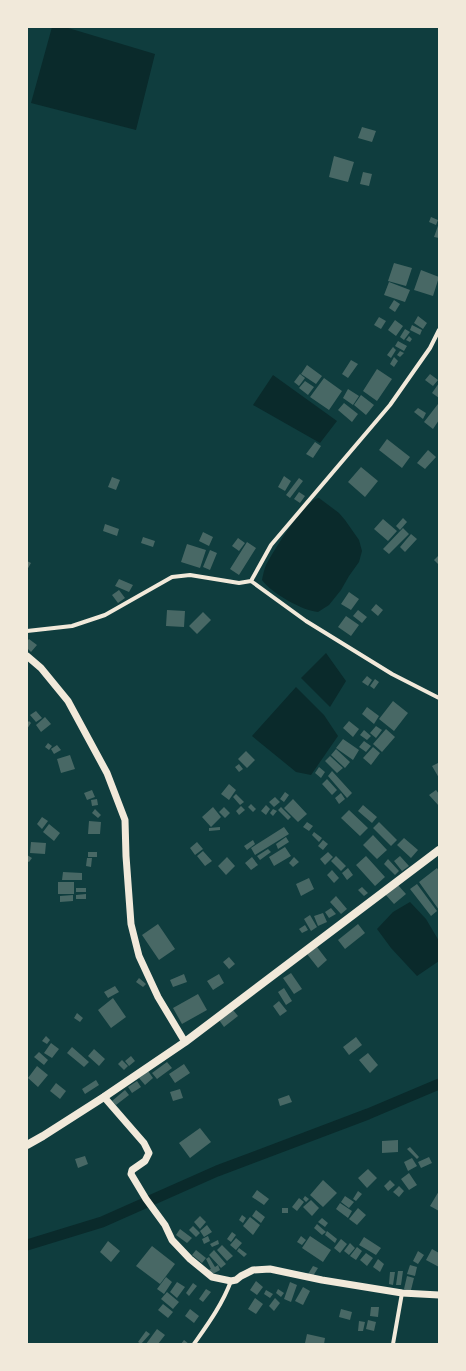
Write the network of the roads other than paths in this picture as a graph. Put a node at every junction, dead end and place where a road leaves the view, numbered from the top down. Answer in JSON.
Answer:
{"nodes":[{"id":1,"x":439,"y":330,"type":"edge"},
{"id":2,"x":251,"y":581,"type":"junction"},
{"id":3,"x":27,"y":631,"type":"edge"},
{"id":4,"x":27,"y":656,"type":"edge"},
{"id":5,"x":439,"y":698,"type":"edge"},
{"id":6,"x":439,"y":850,"type":"edge"},
{"id":7,"x":185,"y":1042,"type":"junction"},
{"id":8,"x":104,"y":1097,"type":"junction"},
{"id":9,"x":27,"y":1145,"type":"edge"},
{"id":10,"x":231,"y":1281,"type":"junction"},
{"id":11,"x":402,"y":1293,"type":"junction"},
{"id":12,"x":439,"y":1295,"type":"edge"},
{"id":13,"x":194,"y":1344,"type":"edge"},
{"id":14,"x":393,"y":1344,"type":"edge"}],
"edges":[{"from":1,"to":2,"type":"street"},
{"from":2,"to":3,"type":"street"},
{"from":2,"to":5,"type":"street"},
{"from":4,"to":7,"type":"street"},
{"from":6,"to":7,"type":"main road"},
{"from":7,"to":8,"type":"main road"},
{"from":8,"to":9,"type":"main road"},
{"from":8,"to":10,"type":"street"},
{"from":10,"to":11,"type":"street"},
{"from":10,"to":13,"type":"street"},
{"from":11,"to":12,"type":"street"},
{"from":11,"to":14,"type":"street"}]}
